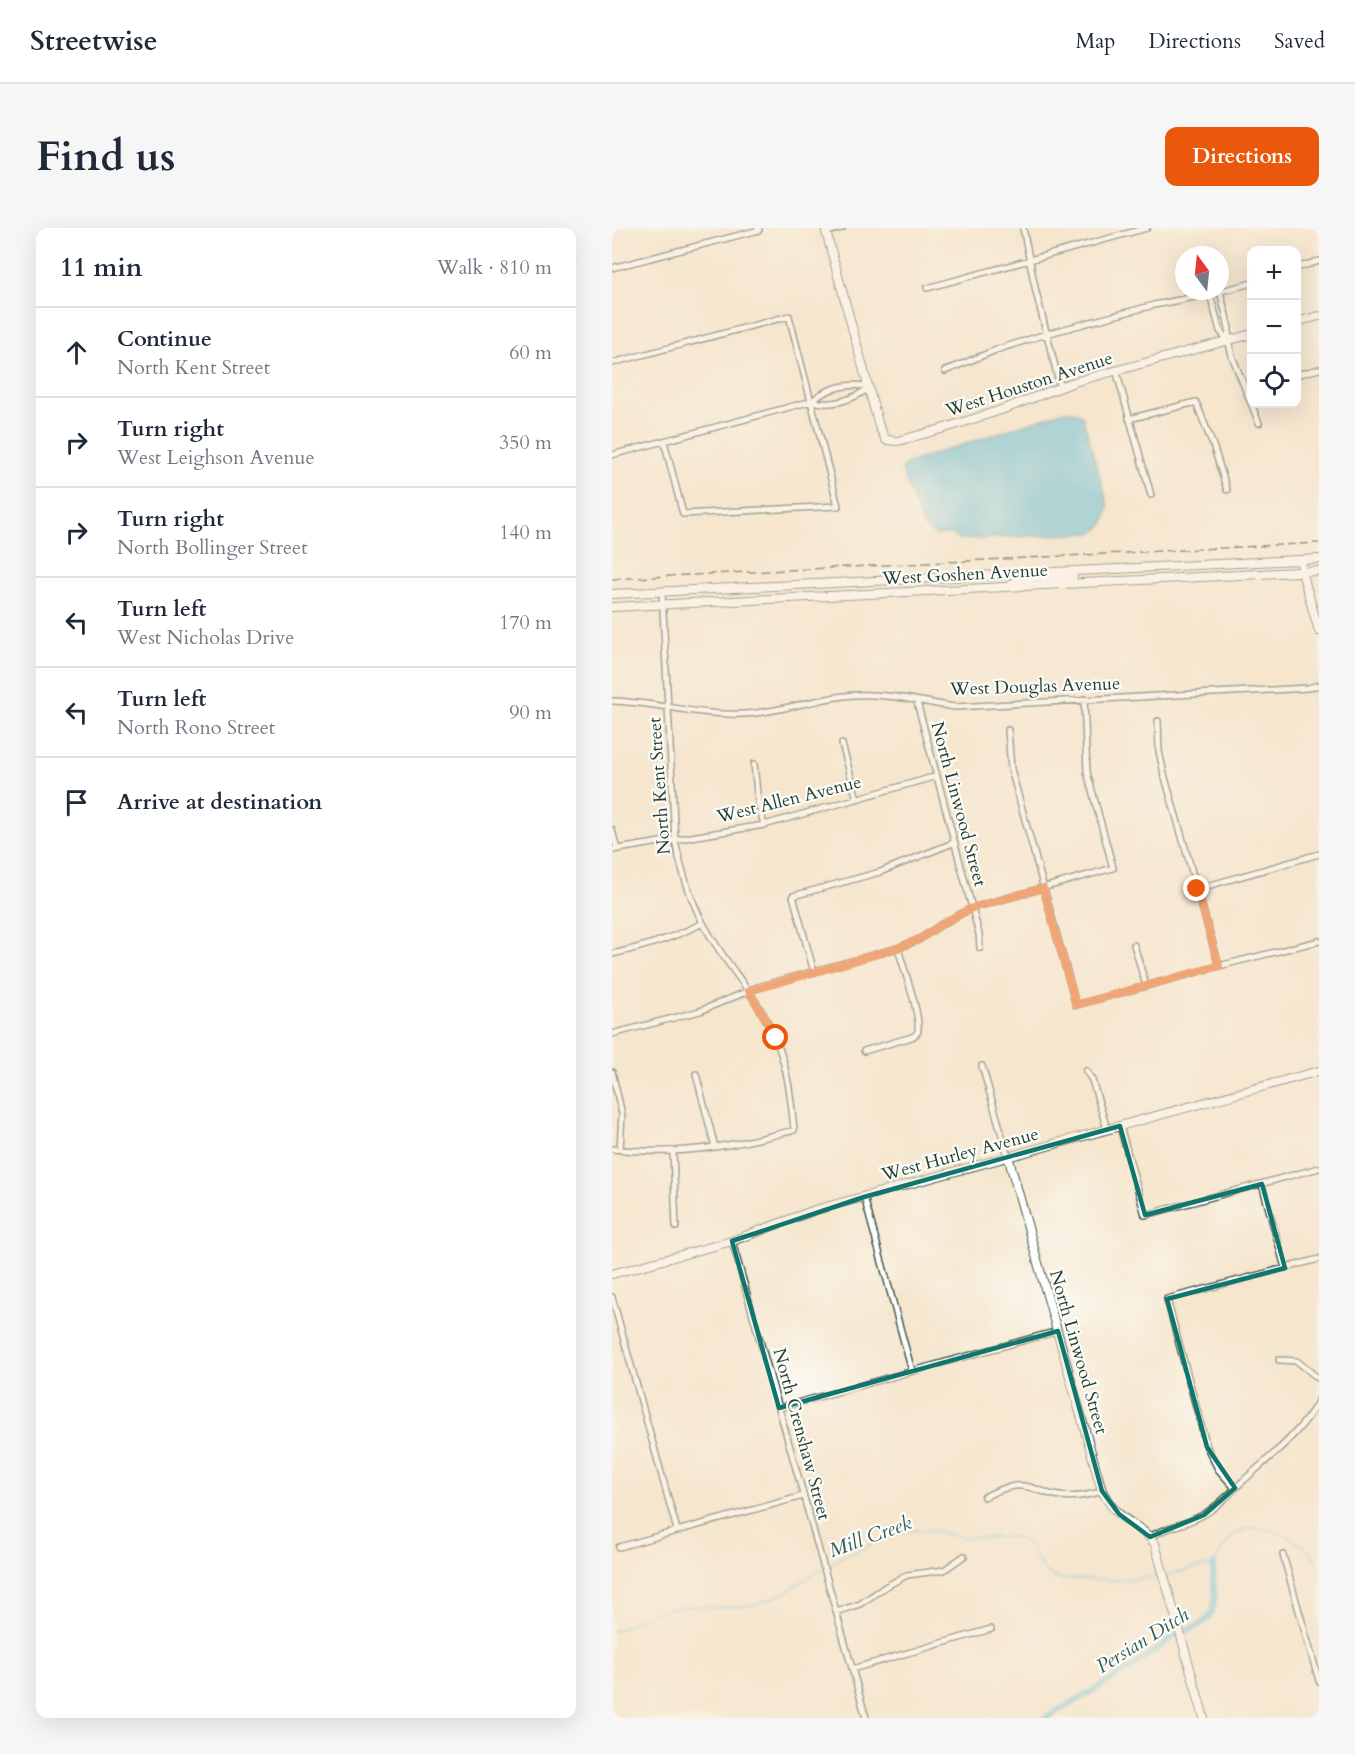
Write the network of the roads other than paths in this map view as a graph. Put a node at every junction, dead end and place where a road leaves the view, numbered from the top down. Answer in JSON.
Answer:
{"nodes":[{"id":1,"x":842,"y":228,"type":"edge"},
{"id":2,"x":1023,"y":228,"type":"edge"},
{"id":3,"x":1148,"y":228,"type":"edge"},
{"id":4,"x":759,"y":229,"type":"edge"},
{"id":5,"x":826,"y":230,"type":"edge"},
{"id":6,"x":1029,"y":261,"type":"junction"},
{"id":7,"x":1319,"y":261,"type":"edge"},
{"id":8,"x":1301,"y":266,"type":"edge"},
{"id":9,"x":612,"y":268,"type":"edge"},
{"id":10,"x":1247,"y":283,"type":"edge"},
{"id":11,"x":927,"y":288,"type":"dead end"},
{"id":12,"x":1229,"y":288,"type":"edge"},
{"id":13,"x":1179,"y":300,"type":"edge"},
{"id":14,"x":1212,"y":300,"type":"edge"},
{"id":15,"x":1222,"y":300,"type":"edge"},
{"id":16,"x":1319,"y":316,"type":"edge"},
{"id":17,"x":1301,"y":321,"type":"edge"},
{"id":18,"x":1046,"y":334,"type":"junction"},
{"id":19,"x":1247,"y":335,"type":"edge"},
{"id":20,"x":1228,"y":340,"type":"junction"},
{"id":21,"x":612,"y":363,"type":"edge"},
{"id":22,"x":1319,"y":369,"type":"edge"},
{"id":23,"x":1116,"y":370,"type":"junction"},
{"id":24,"x":945,"y":371,"type":"dead end"},
{"id":25,"x":1301,"y":374,"type":"edge"},
{"id":26,"x":1060,"y":386,"type":"junction"},
{"id":27,"x":869,"y":387,"type":"junction"},
{"id":28,"x":838,"y":388,"type":"junction"},
{"id":29,"x":1247,"y":388,"type":"edge"},
{"id":30,"x":1244,"y":389,"type":"junction"},
{"id":31,"x":841,"y":400,"type":"junction"},
{"id":32,"x":812,"y":401,"type":"junction"},
{"id":33,"x":1129,"y":419,"type":"junction"},
{"id":34,"x":1259,"y":423,"type":"dead end"},
{"id":35,"x":664,"y":441,"type":"junction"},
{"id":36,"x":612,"y":456,"type":"edge"},
{"id":37,"x":1227,"y":490,"type":"dead end"},
{"id":38,"x":1151,"y":495,"type":"dead end"},
{"id":39,"x":1319,"y":559,"type":"edge"},
{"id":40,"x":1301,"y":560,"type":"junction"},
{"id":41,"x":1082,"y":571,"type":"junction"},
{"id":42,"x":1319,"y":571,"type":"edge"},
{"id":43,"x":1302,"y":572,"type":"junction"},
{"id":44,"x":1008,"y":587,"type":"junction"},
{"id":45,"x":662,"y":592,"type":"junction"},
{"id":46,"x":612,"y":594,"type":"edge"},
{"id":47,"x":663,"y":605,"type":"junction"},
{"id":48,"x":612,"y":607,"type":"edge"},
{"id":49,"x":1319,"y":631,"type":"edge"},
{"id":50,"x":1319,"y":686,"type":"edge"},
{"id":51,"x":1084,"y":699,"type":"junction"},
{"id":52,"x":612,"y":701,"type":"edge"},
{"id":53,"x":917,"y":702,"type":"junction"},
{"id":54,"x":668,"y":707,"type":"junction"},
{"id":55,"x":1158,"y":721,"type":"dead end"},
{"id":56,"x":1008,"y":730,"type":"dead end"},
{"id":57,"x":842,"y":744,"type":"dead end"},
{"id":58,"x":754,"y":764,"type":"dead end"},
{"id":59,"x":937,"y":776,"type":"junction"},
{"id":60,"x":857,"y":799,"type":"junction"},
{"id":61,"x":764,"y":825,"type":"junction"},
{"id":62,"x":612,"y":830,"type":"edge"},
{"id":63,"x":675,"y":840,"type":"junction"},
{"id":64,"x":953,"y":843,"type":"junction"},
{"id":65,"x":615,"y":849,"type":"edge"},
{"id":66,"x":1319,"y":854,"type":"edge"},
{"id":67,"x":1043,"y":888,"type":"junction"},
{"id":68,"x":1197,"y":889,"type":"junction"},
{"id":69,"x":972,"y":908,"type":"junction"},
{"id":70,"x":703,"y":923,"type":"junction"},
{"id":71,"x":1319,"y":941,"type":"edge"},
{"id":72,"x":1134,"y":945,"type":"dead end"},
{"id":73,"x":898,"y":948,"type":"junction"},
{"id":74,"x":980,"y":948,"type":"dead end"},
{"id":75,"x":612,"y":954,"type":"edge"},
{"id":76,"x":1219,"y":966,"type":"junction"},
{"id":77,"x":814,"y":972,"type":"junction"},
{"id":78,"x":1146,"y":986,"type":"junction"},
{"id":79,"x":749,"y":991,"type":"junction"},
{"id":80,"x":612,"y":1035,"type":"edge"},
{"id":81,"x":864,"y":1051,"type":"dead end"},
{"id":82,"x":982,"y":1066,"type":"dead end"},
{"id":83,"x":1086,"y":1071,"type":"dead end"},
{"id":84,"x":1319,"y":1071,"type":"edge"},
{"id":85,"x":612,"y":1072,"type":"edge"},
{"id":86,"x":696,"y":1074,"type":"dead end"},
{"id":87,"x":1120,"y":1126,"type":"junction"},
{"id":88,"x":1107,"y":1129,"type":"junction"},
{"id":89,"x":716,"y":1147,"type":"junction"},
{"id":90,"x":612,"y":1149,"type":"edge"},
{"id":91,"x":621,"y":1150,"type":"junction"},
{"id":92,"x":673,"y":1152,"type":"junction"},
{"id":93,"x":1008,"y":1156,"type":"junction"},
{"id":94,"x":1319,"y":1168,"type":"edge"},
{"id":95,"x":1263,"y":1184,"type":"junction"},
{"id":96,"x":864,"y":1197,"type":"junction"},
{"id":97,"x":676,"y":1227,"type":"dead end"},
{"id":98,"x":732,"y":1241,"type":"junction"},
{"id":99,"x":1319,"y":1259,"type":"edge"},
{"id":100,"x":1285,"y":1268,"type":"junction"},
{"id":101,"x":612,"y":1274,"type":"edge"},
{"id":102,"x":612,"y":1298,"type":"edge"},
{"id":103,"x":1058,"y":1331,"type":"junction"},
{"id":104,"x":1279,"y":1360,"type":"dead end"},
{"id":105,"x":912,"y":1371,"type":"junction"},
{"id":106,"x":1319,"y":1379,"type":"edge"},
{"id":107,"x":1319,"y":1401,"type":"edge"},
{"id":108,"x":779,"y":1408,"type":"junction"},
{"id":109,"x":1235,"y":1488,"type":"junction"},
{"id":110,"x":1102,"y":1491,"type":"junction"},
{"id":111,"x":802,"y":1496,"type":"junction"},
{"id":112,"x":984,"y":1497,"type":"dead end"},
{"id":113,"x":677,"y":1530,"type":"junction"},
{"id":114,"x":1150,"y":1537,"type":"junction"},
{"id":115,"x":619,"y":1547,"type":"dead end"},
{"id":116,"x":1283,"y":1555,"type":"dead end"},
{"id":117,"x":964,"y":1556,"type":"dead end"},
{"id":118,"x":836,"y":1612,"type":"junction"},
{"id":119,"x":991,"y":1629,"type":"dead end"},
{"id":120,"x":852,"y":1669,"type":"junction"},
{"id":121,"x":1319,"y":1682,"type":"edge"},
{"id":122,"x":866,"y":1718,"type":"edge"},
{"id":123,"x":1204,"y":1718,"type":"edge"}],
"edges":[{"from":1,"to":5,"type":"street"},
{"from":2,"to":6,"type":"street"},
{"from":3,"to":6,"type":"street"},
{"from":4,"to":9,"type":"street"},
{"from":5,"to":27,"type":"street"},
{"from":6,"to":11,"type":"street"},
{"from":6,"to":18,"type":"street"},
{"from":7,"to":8,"type":"street"},
{"from":10,"to":12,"type":"street"},
{"from":13,"to":18,"type":"street"},
{"from":14,"to":20,"type":"street"},
{"from":15,"to":20,"type":"street"},
{"from":16,"to":17,"type":"street"},
{"from":18,"to":24,"type":"street"},
{"from":18,"to":26,"type":"street"},
{"from":19,"to":20,"type":"street","name":"West Houston Avenue"},
{"from":20,"to":23,"type":"street","name":"West Houston Avenue"},
{"from":20,"to":30,"type":"street"},
{"from":21,"to":32,"type":"street"},
{"from":22,"to":25,"type":"street"},
{"from":23,"to":26,"type":"street","name":"West Houston Avenue"},
{"from":23,"to":33,"type":"street"},
{"from":26,"to":27,"type":"street","name":"West Houston Avenue"},
{"from":27,"to":28,"type":"street"},
{"from":27,"to":31,"type":"street"},
{"from":28,"to":31,"type":"street"},
{"from":28,"to":32,"type":"street"},
{"from":29,"to":30,"type":"street"},
{"from":30,"to":34,"type":"street"},
{"from":31,"to":32,"type":"street"},
{"from":32,"to":35,"type":"street"},
{"from":32,"to":35,"type":"street"},
{"from":33,"to":37,"type":"street"},
{"from":33,"to":38,"type":"street"},
{"from":35,"to":36,"type":"street"},
{"from":39,"to":40,"type":"street","name":"West Goshen Avenue"},
{"from":40,"to":41,"type":"street","name":"West Goshen Avenue"},
{"from":40,"to":43,"type":"street"},
{"from":41,"to":44,"type":"street"},
{"from":41,"to":45,"type":"street","name":"West Goshen Avenue"},
{"from":42,"to":43,"type":"street","name":"West Goshen Avenue"},
{"from":43,"to":44,"type":"street","name":"West Goshen Avenue"},
{"from":43,"to":49,"type":"street"},
{"from":44,"to":47,"type":"street","name":"West Goshen Avenue"},
{"from":45,"to":46,"type":"street","name":"West Goshen Avenue"},
{"from":45,"to":47,"type":"street","name":"North Kent Street"},
{"from":47,"to":48,"type":"street","name":"West Goshen Avenue"},
{"from":47,"to":54,"type":"street","name":"North Kent Street"},
{"from":50,"to":51,"type":"street","name":"West Douglas Avenue"},
{"from":51,"to":53,"type":"street","name":"West Douglas Avenue"},
{"from":51,"to":67,"type":"street"},
{"from":52,"to":54,"type":"street","name":"West Douglas Avenue"},
{"from":53,"to":54,"type":"street","name":"West Douglas Avenue"},
{"from":53,"to":59,"type":"street","name":"North Linwood Street"},
{"from":54,"to":63,"type":"street","name":"North Kent Street"},
{"from":55,"to":68,"type":"street"},
{"from":56,"to":67,"type":"street"},
{"from":57,"to":60,"type":"street"},
{"from":58,"to":61,"type":"street"},
{"from":59,"to":60,"type":"street","name":"West Allen Avenue"},
{"from":59,"to":64,"type":"street","name":"North Linwood Street"},
{"from":60,"to":61,"type":"street","name":"West Allen Avenue"},
{"from":61,"to":63,"type":"street","name":"West Allen Avenue"},
{"from":62,"to":65,"type":"street"},
{"from":63,"to":65,"type":"street","name":"West Allen Avenue"},
{"from":63,"to":70,"type":"street","name":"North Kent Street"},
{"from":64,"to":69,"type":"street","name":"North Linwood Street"},
{"from":64,"to":77,"type":"street"},
{"from":66,"to":68,"type":"street"},
{"from":67,"to":69,"type":"street"},
{"from":67,"to":78,"type":"street"},
{"from":68,"to":76,"type":"street"},
{"from":69,"to":73,"type":"street"},
{"from":69,"to":74,"type":"street","name":"North Linwood Street"},
{"from":70,"to":75,"type":"street"},
{"from":70,"to":79,"type":"street","name":"North Kent Street"},
{"from":71,"to":76,"type":"street"},
{"from":72,"to":78,"type":"street"},
{"from":73,"to":77,"type":"street"},
{"from":73,"to":81,"type":"street"},
{"from":76,"to":78,"type":"street"},
{"from":77,"to":79,"type":"street"},
{"from":79,"to":80,"type":"street"},
{"from":79,"to":89,"type":"street","name":"North Kent Street"},
{"from":82,"to":93,"type":"street"},
{"from":83,"to":88,"type":"street"},
{"from":84,"to":87,"type":"street","name":"West Hurley Avenue"},
{"from":85,"to":91,"type":"street"},
{"from":86,"to":89,"type":"street"},
{"from":87,"to":88,"type":"street","name":"West Hurley Avenue"},
{"from":87,"to":95,"type":"street"},
{"from":88,"to":93,"type":"street","name":"West Hurley Avenue"},
{"from":89,"to":92,"type":"street"},
{"from":90,"to":91,"type":"street"},
{"from":91,"to":92,"type":"street"},
{"from":92,"to":97,"type":"street"},
{"from":93,"to":96,"type":"street","name":"West Hurley Avenue"},
{"from":93,"to":103,"type":"street","name":"North Linwood Street"},
{"from":94,"to":95,"type":"street"},
{"from":95,"to":100,"type":"street"},
{"from":96,"to":98,"type":"street","name":"West Hurley Avenue"},
{"from":96,"to":105,"type":"street"},
{"from":98,"to":101,"type":"street","name":"West Hurley Avenue"},
{"from":98,"to":108,"type":"street","name":"North Crenshaw Street"},
{"from":99,"to":100,"type":"street"},
{"from":100,"to":109,"type":"street"},
{"from":102,"to":113,"type":"street"},
{"from":103,"to":105,"type":"street"},
{"from":103,"to":110,"type":"street","name":"North Linwood Street"},
{"from":104,"to":106,"type":"street"},
{"from":105,"to":108,"type":"street"},
{"from":107,"to":109,"type":"street"},
{"from":108,"to":111,"type":"street","name":"North Crenshaw Street"},
{"from":109,"to":114,"type":"street"},
{"from":110,"to":112,"type":"street"},
{"from":110,"to":114,"type":"street","name":"North Linwood Street"},
{"from":111,"to":113,"type":"street"},
{"from":111,"to":118,"type":"street","name":"North Crenshaw Street"},
{"from":113,"to":115,"type":"street"},
{"from":114,"to":123,"type":"street"},
{"from":116,"to":121,"type":"street"},
{"from":117,"to":118,"type":"street"},
{"from":118,"to":120,"type":"street","name":"North Crenshaw Street"},
{"from":119,"to":120,"type":"street"},
{"from":120,"to":122,"type":"street","name":"North Crenshaw Street"}]}
